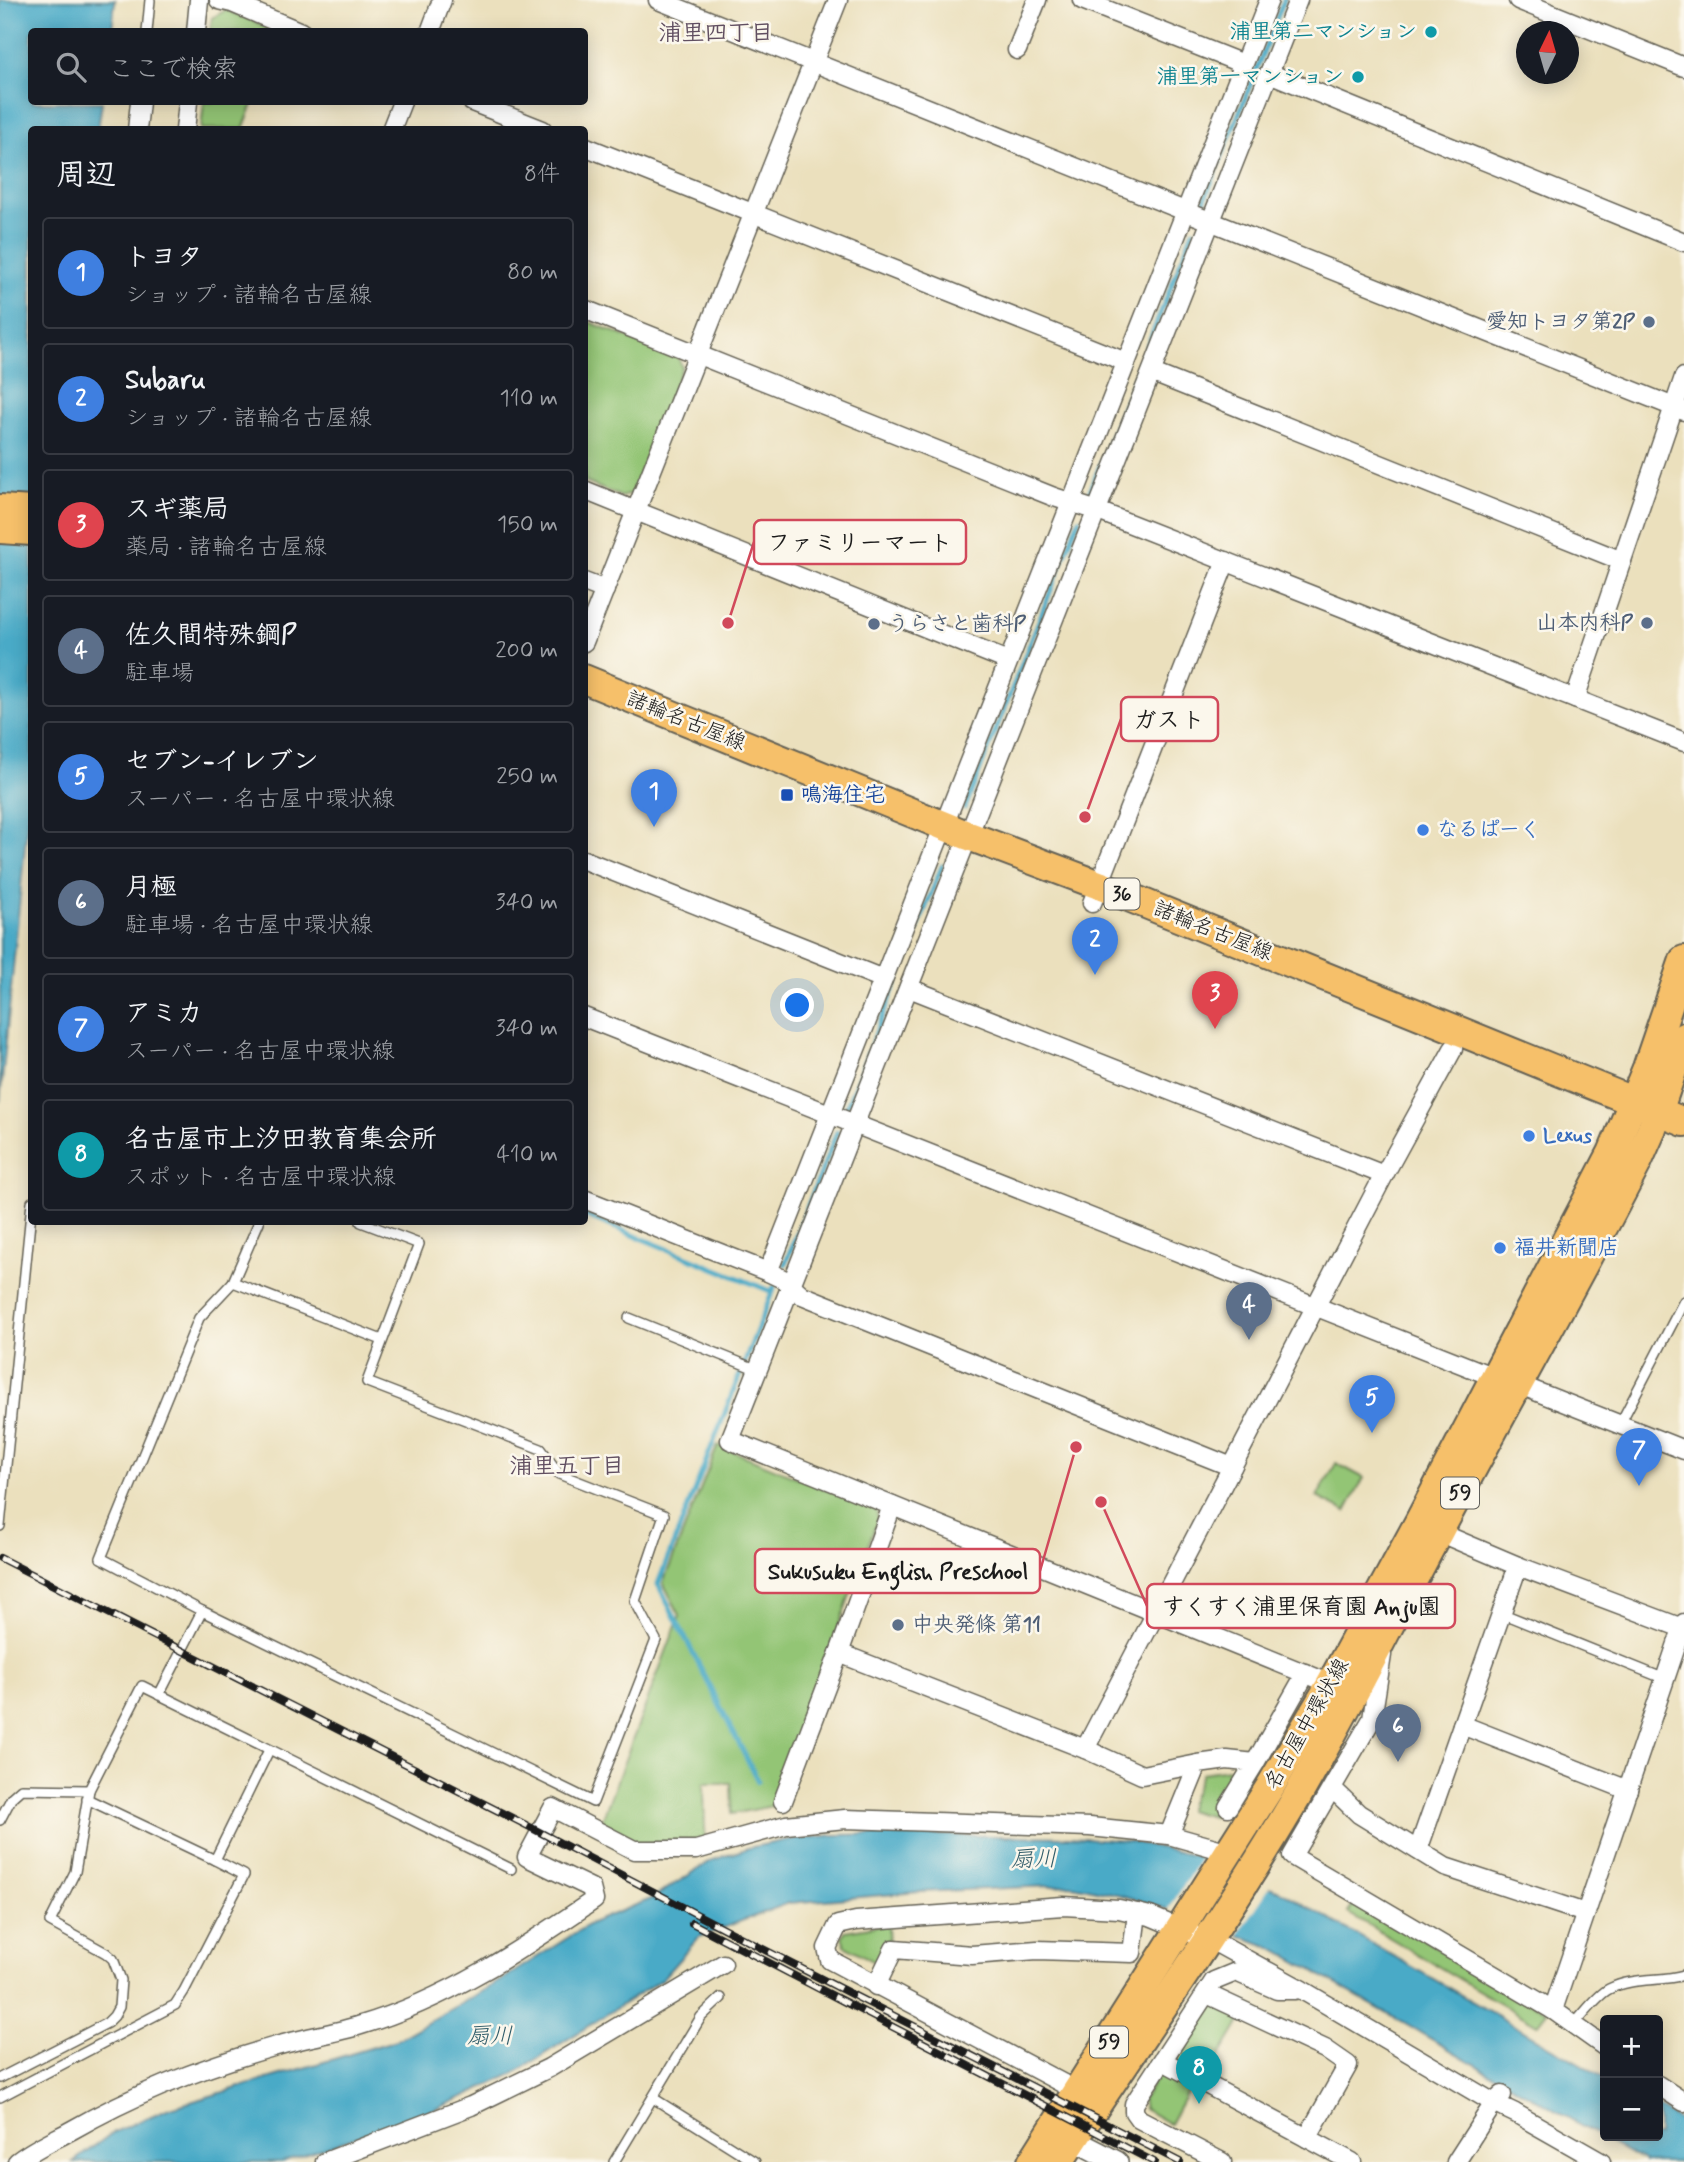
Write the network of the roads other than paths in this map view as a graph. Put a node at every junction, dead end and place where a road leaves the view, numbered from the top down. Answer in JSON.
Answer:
{"nodes":[{"id":1,"x":150,"y":0,"type":"edge"},
{"id":2,"x":199,"y":0,"type":"edge"},
{"id":3,"x":219,"y":0,"type":"edge"},
{"id":4,"x":442,"y":0,"type":"edge"},
{"id":5,"x":658,"y":0,"type":"edge"},
{"id":6,"x":838,"y":0,"type":"edge"},
{"id":7,"x":1037,"y":0,"type":"edge"},
{"id":8,"x":1082,"y":0,"type":"edge"},
{"id":9,"x":1269,"y":0,"type":"edge"},
{"id":10,"x":1298,"y":0,"type":"edge"},
{"id":11,"x":1518,"y":0,"type":"edge"},
{"id":12,"x":147,"y":28,"type":"edge"},
{"id":13,"x":196,"y":28,"type":"edge"},
{"id":14,"x":291,"y":28,"type":"edge"},
{"id":15,"x":432,"y":28,"type":"edge"},
{"id":16,"x":1017,"y":50,"type":"dead end"},
{"id":17,"x":813,"y":63,"type":"junction"},
{"id":18,"x":1243,"y":64,"type":"junction"},
{"id":19,"x":1684,"y":67,"type":"edge"},
{"id":20,"x":1269,"y":73,"type":"junction"},
{"id":21,"x":140,"y":105,"type":"edge"},
{"id":22,"x":188,"y":105,"type":"edge"},
{"id":23,"x":401,"y":105,"type":"edge"},
{"id":24,"x":480,"y":105,"type":"edge"},
{"id":25,"x":137,"y":126,"type":"edge"},
{"id":26,"x":186,"y":126,"type":"edge"},
{"id":27,"x":393,"y":126,"type":"edge"},
{"id":28,"x":533,"y":126,"type":"edge"},
{"id":29,"x":588,"y":148,"type":"edge"},
{"id":30,"x":753,"y":212,"type":"junction"},
{"id":31,"x":1185,"y":212,"type":"junction"},
{"id":32,"x":1212,"y":222,"type":"junction"},
{"id":33,"x":1684,"y":242,"type":"edge"},
{"id":34,"x":588,"y":311,"type":"edge"},
{"id":35,"x":699,"y":355,"type":"junction"},
{"id":36,"x":1126,"y":362,"type":"junction"},
{"id":37,"x":1153,"y":373,"type":"junction"},
{"id":38,"x":1684,"y":377,"type":"edge"},
{"id":39,"x":1679,"y":409,"type":"edge"},
{"id":40,"x":588,"y":492,"type":"edge"},
{"id":41,"x":1070,"y":504,"type":"junction"},
{"id":42,"x":0,"y":509,"type":"edge"},
{"id":43,"x":28,"y":511,"type":"edge"},
{"id":44,"x":636,"y":511,"type":"junction"},
{"id":45,"x":1098,"y":511,"type":"junction"},
{"id":46,"x":0,"y":529,"type":"edge"},
{"id":47,"x":28,"y":531,"type":"edge"},
{"id":48,"x":1226,"y":561,"type":"junction"},
{"id":49,"x":1622,"y":561,"type":"junction"},
{"id":50,"x":588,"y":584,"type":"edge"},
{"id":51,"x":605,"y":590,"type":"junction"},
{"id":52,"x":588,"y":632,"type":"edge"},
{"id":53,"x":1007,"y":661,"type":"junction"},
{"id":54,"x":588,"y":681,"type":"edge"},
{"id":55,"x":1575,"y":699,"type":"junction"},
{"id":56,"x":588,"y":701,"type":"edge"},
{"id":57,"x":1684,"y":742,"type":"edge"},
{"id":58,"x":953,"y":838,"type":"junction"},
{"id":59,"x":588,"y":862,"type":"edge"},
{"id":60,"x":1096,"y":894,"type":"junction"},
{"id":61,"x":1684,"y":960,"type":"edge"},
{"id":62,"x":883,"y":979,"type":"junction"},
{"id":63,"x":909,"y":988,"type":"junction"},
{"id":64,"x":588,"y":1019,"type":"edge"},
{"id":65,"x":1684,"y":1037,"type":"edge"},
{"id":66,"x":1453,"y":1049,"type":"junction"},
{"id":67,"x":1643,"y":1115,"type":"junction"},
{"id":68,"x":829,"y":1116,"type":"junction"},
{"id":69,"x":1684,"y":1122,"type":"edge"},
{"id":70,"x":855,"y":1124,"type":"junction"},
{"id":71,"x":1684,"y":1141,"type":"edge"},
{"id":72,"x":1384,"y":1175,"type":"junction"},
{"id":73,"x":588,"y":1201,"type":"edge"},
{"id":74,"x":30,"y":1225,"type":"edge"},
{"id":75,"x":258,"y":1225,"type":"edge"},
{"id":76,"x":369,"y":1225,"type":"edge"},
{"id":77,"x":768,"y":1272,"type":"junction"},
{"id":78,"x":233,"y":1282,"type":"junction"},
{"id":79,"x":792,"y":1285,"type":"junction"},
{"id":80,"x":1684,"y":1301,"type":"edge"},
{"id":81,"x":1317,"y":1308,"type":"junction"},
{"id":82,"x":629,"y":1318,"type":"dead end"},
{"id":83,"x":382,"y":1340,"type":"junction"},
{"id":84,"x":749,"y":1366,"type":"junction"},
{"id":85,"x":1507,"y":1381,"type":"junction"},
{"id":86,"x":1620,"y":1424,"type":"junction"},
{"id":87,"x":1684,"y":1450,"type":"edge"},
{"id":88,"x":1232,"y":1467,"type":"junction"},
{"id":89,"x":892,"y":1506,"type":"junction"},
{"id":90,"x":0,"y":1526,"type":"edge"},
{"id":91,"x":1438,"y":1532,"type":"junction"},
{"id":92,"x":1518,"y":1566,"type":"junction"},
{"id":93,"x":201,"y":1611,"type":"junction"},
{"id":94,"x":1157,"y":1611,"type":"junction"},
{"id":95,"x":1501,"y":1613,"type":"junction"},
{"id":96,"x":1683,"y":1626,"type":"edge"},
{"id":97,"x":1383,"y":1641,"type":"junction"},
{"id":98,"x":839,"y":1653,"type":"junction"},
{"id":99,"x":1319,"y":1678,"type":"junction"},
{"id":100,"x":1665,"y":1679,"type":"junction"},
{"id":101,"x":159,"y":1695,"type":"junction"},
{"id":102,"x":1462,"y":1725,"type":"junction"},
{"id":103,"x":1085,"y":1749,"type":"junction"},
{"id":104,"x":269,"y":1750,"type":"junction"},
{"id":105,"x":1255,"y":1763,"type":"junction"},
{"id":106,"x":1198,"y":1764,"type":"junction"},
{"id":107,"x":1333,"y":1788,"type":"junction"},
{"id":108,"x":1628,"y":1790,"type":"junction"},
{"id":109,"x":88,"y":1795,"type":"junction"},
{"id":110,"x":783,"y":1801,"type":"dead end"},
{"id":111,"x":1228,"y":1807,"type":"dead end"},
{"id":112,"x":0,"y":1819,"type":"edge"},
{"id":113,"x":1170,"y":1835,"type":"junction"},
{"id":114,"x":1418,"y":1850,"type":"junction"},
{"id":115,"x":1228,"y":1855,"type":"junction"},
{"id":116,"x":215,"y":1860,"type":"junction"},
{"id":117,"x":511,"y":1869,"type":"dead end"},
{"id":118,"x":1137,"y":1913,"type":"junction"},
{"id":119,"x":1585,"y":1913,"type":"junction"},
{"id":120,"x":1197,"y":1931,"type":"junction"},
{"id":121,"x":723,"y":1964,"type":"dead end"},
{"id":122,"x":1684,"y":1975,"type":"edge"},
{"id":123,"x":876,"y":1986,"type":"junction"},
{"id":124,"x":1302,"y":1990,"type":"junction"},
{"id":125,"x":1207,"y":1994,"type":"junction"},
{"id":126,"x":721,"y":1998,"type":"dead end"},
{"id":127,"x":1553,"y":2010,"type":"junction"},
{"id":128,"x":1574,"y":2024,"type":"junction"},
{"id":129,"x":1600,"y":2043,"type":"edge"},
{"id":130,"x":1163,"y":2061,"type":"junction"},
{"id":131,"x":0,"y":2078,"type":"edge"},
{"id":132,"x":1663,"y":2088,"type":"edge"},
{"id":133,"x":1077,"y":2091,"type":"junction"},
{"id":134,"x":0,"y":2097,"type":"edge"},
{"id":135,"x":653,"y":2098,"type":"junction"},
{"id":136,"x":1498,"y":2099,"type":"junction"},
{"id":137,"x":1684,"y":2102,"type":"edge"},
{"id":138,"x":1307,"y":2138,"type":"junction"},
{"id":139,"x":1066,"y":2151,"type":"edge"},
{"id":140,"x":17,"y":2162,"type":"edge"},
{"id":141,"x":325,"y":2162,"type":"edge"},
{"id":142,"x":614,"y":2162,"type":"edge"},
{"id":143,"x":755,"y":2162,"type":"edge"},
{"id":144,"x":1032,"y":2162,"type":"edge"},
{"id":145,"x":1117,"y":2162,"type":"edge"},
{"id":146,"x":1222,"y":2162,"type":"edge"},
{"id":147,"x":1352,"y":2162,"type":"edge"},
{"id":148,"x":1456,"y":2162,"type":"edge"},
{"id":149,"x":1601,"y":2162,"type":"edge"}],
"edges":[{"from":1,"to":12,"type":"lane"},
{"from":2,"to":13,"type":"street"},
{"from":3,"to":14,"type":"street"},
{"from":4,"to":15,"type":"street"},
{"from":5,"to":17,"type":"street"},
{"from":6,"to":17,"type":"street"},
{"from":7,"to":16,"type":"street"},
{"from":8,"to":18,"type":"street"},
{"from":9,"to":18,"type":"street"},
{"from":10,"to":20,"type":"street"},
{"from":11,"to":19,"type":"street"},
{"from":17,"to":30,"type":"street"},
{"from":17,"to":31,"type":"street"},
{"from":18,"to":31,"type":"street"},
{"from":20,"to":32,"type":"street"},
{"from":20,"to":33,"type":"street"},
{"from":21,"to":25,"type":"street"},
{"from":22,"to":26,"type":"street"},
{"from":23,"to":27,"type":"street"},
{"from":24,"to":28,"type":"street"},
{"from":29,"to":30,"type":"street"},
{"from":30,"to":35,"type":"street"},
{"from":30,"to":36,"type":"street"},
{"from":31,"to":32,"type":"street"},
{"from":31,"to":36,"type":"street"},
{"from":32,"to":37,"type":"street"},
{"from":32,"to":39,"type":"street"},
{"from":34,"to":35,"type":"street"},
{"from":35,"to":41,"type":"street"},
{"from":35,"to":44,"type":"street"},
{"from":36,"to":41,"type":"street"},
{"from":37,"to":45,"type":"street"},
{"from":37,"to":49,"type":"street"},
{"from":38,"to":39,"type":"street"},
{"from":39,"to":49,"type":"street"},
{"from":40,"to":44,"type":"street"},
{"from":41,"to":45,"type":"street"},
{"from":41,"to":53,"type":"street"},
{"from":42,"to":43,"type":"main road"},
{"from":44,"to":51,"type":"street"},
{"from":44,"to":53,"type":"street"},
{"from":45,"to":48,"type":"street"},
{"from":45,"to":58,"type":"street"},
{"from":46,"to":47,"type":"main road"},
{"from":48,"to":55,"type":"street"},
{"from":48,"to":60,"type":"street"},
{"from":49,"to":55,"type":"street"},
{"from":50,"to":51,"type":"street"},
{"from":51,"to":52,"type":"street"},
{"from":53,"to":58,"type":"street"},
{"from":54,"to":58,"type":"main road","name":"諸輪名古屋線","number":"36"},
{"from":55,"to":57,"type":"street"},
{"from":56,"to":58,"type":"main road","name":"諸輪名古屋線","number":"36"},
{"from":58,"to":60,"type":"main road","name":"諸輪名古屋線","number":"36"},
{"from":58,"to":62,"type":"street"},
{"from":58,"to":63,"type":"street"},
{"from":59,"to":62,"type":"street"},
{"from":60,"to":66,"type":"main road","name":"諸輪名古屋線","number":"36"},
{"from":60,"to":67,"type":"main road","name":"諸輪名古屋線","number":"36"},
{"from":61,"to":67,"type":"main road","name":"名古屋中環状線","number":"59"},
{"from":62,"to":68,"type":"street"},
{"from":63,"to":70,"type":"street"},
{"from":63,"to":72,"type":"street"},
{"from":64,"to":68,"type":"street"},
{"from":65,"to":67,"type":"main road","name":"名古屋中環状線","number":"59"},
{"from":66,"to":67,"type":"main road","name":"諸輪名古屋線","number":"36"},
{"from":66,"to":72,"type":"street"},
{"from":67,"to":69,"type":"main road","name":"諸輪名古屋線","number":"36"},
{"from":67,"to":71,"type":"main road","name":"諸輪名古屋線","number":"36"},
{"from":67,"to":85,"type":"main road","name":"名古屋中環状線","number":"59"},
{"from":68,"to":70,"type":"street"},
{"from":68,"to":77,"type":"street"},
{"from":70,"to":79,"type":"street"},
{"from":70,"to":81,"type":"street"},
{"from":72,"to":81,"type":"street"},
{"from":73,"to":77,"type":"street"},
{"from":74,"to":90,"type":"lane"},
{"from":75,"to":78,"type":"lane"},
{"from":76,"to":83,"type":"lane"},
{"from":77,"to":79,"type":"street"},
{"from":78,"to":83,"type":"lane"},
{"from":78,"to":93,"type":"lane"},
{"from":79,"to":84,"type":"street"},
{"from":79,"to":88,"type":"street"},
{"from":80,"to":86,"type":"lane"},
{"from":81,"to":85,"type":"street"},
{"from":81,"to":88,"type":"street"},
{"from":82,"to":84,"type":"lane"},
{"from":83,"to":93,"type":"lane"},
{"from":84,"to":89,"type":"street"},
{"from":85,"to":86,"type":"street"},
{"from":85,"to":91,"type":"main road","name":"名古屋中環状線","number":"59"},
{"from":85,"to":99,"type":"main road","name":"名古屋中環状線","number":"59"},
{"from":86,"to":87,"type":"street"},
{"from":88,"to":94,"type":"street"},
{"from":89,"to":94,"type":"street"},
{"from":89,"to":98,"type":"street"},
{"from":91,"to":92,"type":"street"},
{"from":91,"to":97,"type":"main road","name":"名古屋中環状線","number":"59"},
{"from":92,"to":95,"type":"street"},
{"from":92,"to":96,"type":"street"},
{"from":93,"to":101,"type":"lane"},
{"from":94,"to":99,"type":"street"},
{"from":94,"to":103,"type":"street"},
{"from":95,"to":100,"type":"lane"},
{"from":95,"to":102,"type":"street"},
{"from":96,"to":100,"type":"street"},
{"from":97,"to":107,"type":"street"},
{"from":97,"to":120,"type":"main road","name":"名古屋中環状線","number":"59"},
{"from":98,"to":103,"type":"street"},
{"from":98,"to":110,"type":"street"},
{"from":99,"to":105,"type":"street"},
{"from":99,"to":115,"type":"main road","name":"名古屋中環状線","number":"59"},
{"from":100,"to":108,"type":"street"},
{"from":101,"to":104,"type":"lane"},
{"from":101,"to":109,"type":"lane"},
{"from":102,"to":108,"type":"street"},
{"from":102,"to":114,"type":"street"},
{"from":103,"to":106,"type":"street"},
{"from":104,"to":116,"type":"lane"},
{"from":104,"to":117,"type":"lane"},
{"from":105,"to":106,"type":"street"},
{"from":105,"to":111,"type":"street"},
{"from":106,"to":113,"type":"street"},
{"from":107,"to":114,"type":"street"},
{"from":107,"to":127,"type":"street"},
{"from":108,"to":119,"type":"street"},
{"from":109,"to":112,"type":"lane"},
{"from":109,"to":116,"type":"lane"},
{"from":109,"to":131,"type":"lane"},
{"from":113,"to":115,"type":"street"},
{"from":113,"to":140,"type":"street"},
{"from":114,"to":119,"type":"street"},
{"from":115,"to":120,"type":"main road","name":"名古屋中環状線","number":"59"},
{"from":116,"to":134,"type":"lane"},
{"from":118,"to":120,"type":"street"},
{"from":118,"to":123,"type":"street"},
{"from":118,"to":123,"type":"street"},
{"from":119,"to":127,"type":"street"},
{"from":120,"to":124,"type":"street"},
{"from":120,"to":133,"type":"main road","name":"名古屋中環状線","number":"59"},
{"from":120,"to":139,"type":"main road","name":"名古屋中環状線","number":"59"},
{"from":121,"to":141,"type":"street"},
{"from":122,"to":128,"type":"lane"},
{"from":123,"to":133,"type":"street"},
{"from":124,"to":125,"type":"street"},
{"from":124,"to":136,"type":"street"},
{"from":125,"to":130,"type":"street"},
{"from":125,"to":138,"type":"street"},
{"from":126,"to":135,"type":"lane"},
{"from":127,"to":128,"type":"street"},
{"from":128,"to":129,"type":"street"},
{"from":130,"to":138,"type":"street"},
{"from":130,"to":146,"type":"street"},
{"from":132,"to":137,"type":"street"},
{"from":133,"to":144,"type":"main road","name":"名古屋中環状線","number":"59"},
{"from":135,"to":142,"type":"lane"},
{"from":135,"to":143,"type":"lane"},
{"from":136,"to":148,"type":"street"},
{"from":136,"to":149,"type":"street"},
{"from":138,"to":147,"type":"street"},
{"from":139,"to":145,"type":"street"}]}
